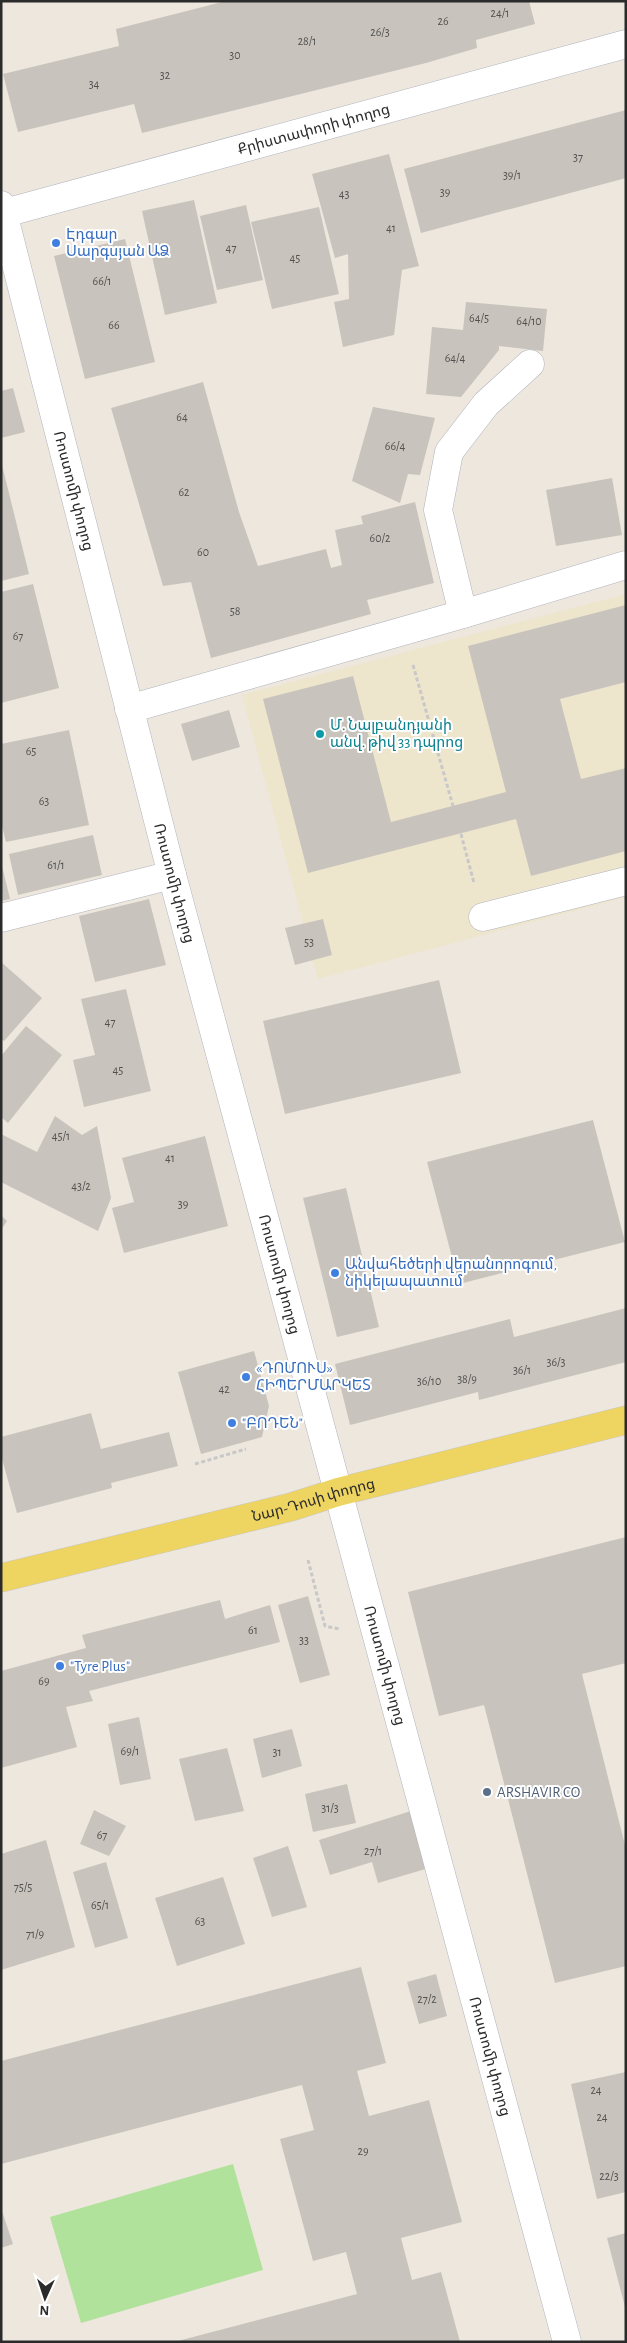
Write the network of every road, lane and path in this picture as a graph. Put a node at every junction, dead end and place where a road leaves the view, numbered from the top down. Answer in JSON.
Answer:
{"nodes":[{"id":1,"x":626,"y":44,"type":"edge"},
{"id":2,"x":2,"y":211,"type":"edge"},
{"id":3,"x":530,"y":364,"type":"dead end"},
{"id":4,"x":626,"y":565,"type":"edge"},
{"id":5,"x":463,"y":614,"type":"junction"},
{"id":6,"x":412,"y":660,"type":"dead end"},
{"id":7,"x":129,"y":709,"type":"junction"},
{"id":8,"x":453,"y":806,"type":"dead end"},
{"id":9,"x":461,"y":834,"type":"dead end"},
{"id":10,"x":172,"y":875,"type":"junction"},
{"id":11,"x":626,"y":881,"type":"edge"},
{"id":12,"x":483,"y":917,"type":"joint"},
{"id":13,"x":1,"y":918,"type":"edge"},
{"id":14,"x":626,"y":1420,"type":"edge"},
{"id":15,"x":246,"y":1449,"type":"dead end"},
{"id":16,"x":195,"y":1464,"type":"dead end"},
{"id":17,"x":338,"y":1492,"type":"junction"},
{"id":18,"x":308,"y":1560,"type":"dead end"},
{"id":19,"x":1,"y":1578,"type":"edge"},
{"id":20,"x":325,"y":1626,"type":"dead end"},
{"id":21,"x":567,"y":2342,"type":"edge"}],
"edges":[{"from":1,"to":2,"type":"street","name":"Քրիստափորի փողոց"},
{"from":2,"to":7,"type":"street","name":"Ռոստոմի փողոց"},
{"from":3,"to":5,"type":"street"},
{"from":4,"to":5,"type":"street"},
{"from":5,"to":7,"type":"street"},
{"from":6,"to":8,"type":"path"},
{"from":7,"to":10,"type":"street","name":"Ռոստոմի փողոց"},
{"from":9,"to":12,"type":"path"},
{"from":10,"to":13,"type":"street"},
{"from":10,"to":17,"type":"street","name":"Ռոստոմի փողոց"},
{"from":11,"to":12,"type":"street"},
{"from":14,"to":17,"type":"main road","name":"Նար-Դոսի փողոց"},
{"from":15,"to":16,"type":"path"},
{"from":17,"to":19,"type":"main road","name":"Նար-Դոսի փողոց"},
{"from":17,"to":21,"type":"street","name":"Ռոստոմի փողոց"},
{"from":18,"to":20,"type":"path"}]}
